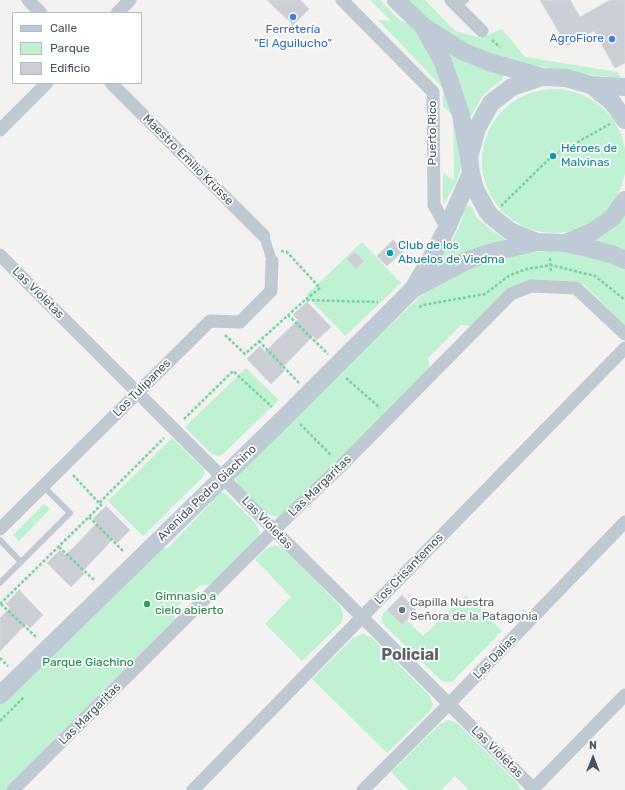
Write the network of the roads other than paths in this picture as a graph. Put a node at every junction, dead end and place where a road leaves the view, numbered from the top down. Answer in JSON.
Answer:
{"nodes":[{"id":1,"x":28,"y":0,"type":"edge"},
{"id":2,"x":130,"y":0,"type":"edge"},
{"id":3,"x":342,"y":0,"type":"edge"},
{"id":4,"x":396,"y":0,"type":"edge"},
{"id":5,"x":458,"y":2,"type":"edge"},
{"id":6,"x":40,"y":12,"type":"edge"},
{"id":7,"x":118,"y":12,"type":"edge"},
{"id":8,"x":424,"y":27,"type":"junction"},
{"id":9,"x":482,"y":31,"type":"dead end"},
{"id":10,"x":542,"y":77,"type":"junction"},
{"id":11,"x":46,"y":84,"type":"edge"},
{"id":12,"x":113,"y":84,"type":"edge"},
{"id":13,"x":591,"y":85,"type":"junction"},
{"id":14,"x":625,"y":87,"type":"edge"},
{"id":15,"x":624,"y":118,"type":"edge"},
{"id":16,"x":0,"y":130,"type":"edge"},
{"id":17,"x":470,"y":165,"type":"junction"},
{"id":18,"x":625,"y":200,"type":"edge"},
{"id":19,"x":447,"y":228,"type":"junction"},
{"id":20,"x":264,"y":236,"type":"joint"},
{"id":21,"x":551,"y":242,"type":"junction"},
{"id":22,"x":0,"y":255,"type":"edge"},
{"id":23,"x":270,"y":255,"type":"joint"},
{"id":24,"x":625,"y":260,"type":"edge"},
{"id":25,"x":413,"y":290,"type":"junction"},
{"id":26,"x":625,"y":334,"type":"edge"},
{"id":27,"x":625,"y":348,"type":"edge"},
{"id":28,"x":138,"y":392,"type":"junction"},
{"id":29,"x":222,"y":477,"type":"junction"},
{"id":30,"x":44,"y":486,"type":"junction"},
{"id":31,"x":625,"y":522,"type":"edge"},
{"id":32,"x":0,"y":529,"type":"edge"},
{"id":33,"x":274,"y":530,"type":"junction"},
{"id":34,"x":0,"y":540,"type":"edge"},
{"id":35,"x":21,"y":562,"type":"junction"},
{"id":36,"x":0,"y":583,"type":"edge"},
{"id":37,"x":362,"y":617,"type":"junction"},
{"id":38,"x":0,"y":695,"type":"edge"},
{"id":39,"x":625,"y":695,"type":"edge"},
{"id":40,"x":449,"y":704,"type":"junction"},
{"id":41,"x":13,"y":790,"type":"edge"},
{"id":42,"x":192,"y":790,"type":"edge"},
{"id":43,"x":363,"y":790,"type":"edge"},
{"id":44,"x":534,"y":790,"type":"edge"}],
"edges":[{"from":1,"to":6,"type":"street"},
{"from":2,"to":7,"type":"street"},
{"from":3,"to":19,"type":"street","name":"Puerto Rico"},
{"from":4,"to":8,"type":"main road"},
{"from":5,"to":9,"type":"street"},
{"from":8,"to":10,"type":"main road"},
{"from":8,"to":17,"type":"main road"},
{"from":10,"to":13,"type":"main road"},
{"from":10,"to":17,"type":"main road","name":"Avenida Pedro Giachino"},
{"from":11,"to":16,"type":"street"},
{"from":12,"to":20,"type":"street","name":"Maestro Emilio Krüsse"},
{"from":13,"to":14,"type":"main road"},
{"from":13,"to":15,"type":"main road"},
{"from":17,"to":19,"type":"main road","name":"Avenida Pedro Giachino"},
{"from":17,"to":21,"type":"main road"},
{"from":18,"to":21,"type":"main road","name":"Avenida Pedro Giachino"},
{"from":19,"to":25,"type":"main road","name":"Avenida Pedro Giachino"},
{"from":20,"to":23,"type":"street"},
{"from":21,"to":24,"type":"main road"},
{"from":21,"to":25,"type":"main road","name":"Avenida Pedro Giachino"},
{"from":22,"to":28,"type":"street","name":"Las Violetas"},
{"from":23,"to":28,"type":"street","name":"Los Tulipanes"},
{"from":25,"to":29,"type":"main road","name":"Avenida Pedro Giachino"},
{"from":26,"to":33,"type":"street","name":"Las Margaritas"},
{"from":27,"to":37,"type":"street","name":"Los Crisantemos"},
{"from":28,"to":29,"type":"street","name":"Las Violetas"},
{"from":28,"to":30,"type":"street","name":"Los Tulipanes"},
{"from":29,"to":33,"type":"street","name":"Las Violetas"},
{"from":29,"to":38,"type":"main road","name":"Avenida Pedro Giachino"},
{"from":30,"to":32,"type":"street","name":"Los Tulipanes"},
{"from":30,"to":35,"type":"lane"},
{"from":31,"to":40,"type":"street","name":"Las Dalias"},
{"from":33,"to":37,"type":"street","name":"Las Violetas"},
{"from":33,"to":41,"type":"street","name":"Las Margaritas"},
{"from":34,"to":35,"type":"lane"},
{"from":35,"to":36,"type":"lane"},
{"from":37,"to":40,"type":"street","name":"Las Violetas"},
{"from":37,"to":42,"type":"street","name":"Los Crisantemos"},
{"from":39,"to":44,"type":"street"},
{"from":40,"to":43,"type":"street","name":"Las Dalias"},
{"from":40,"to":44,"type":"street","name":"Las Violetas"}]}
